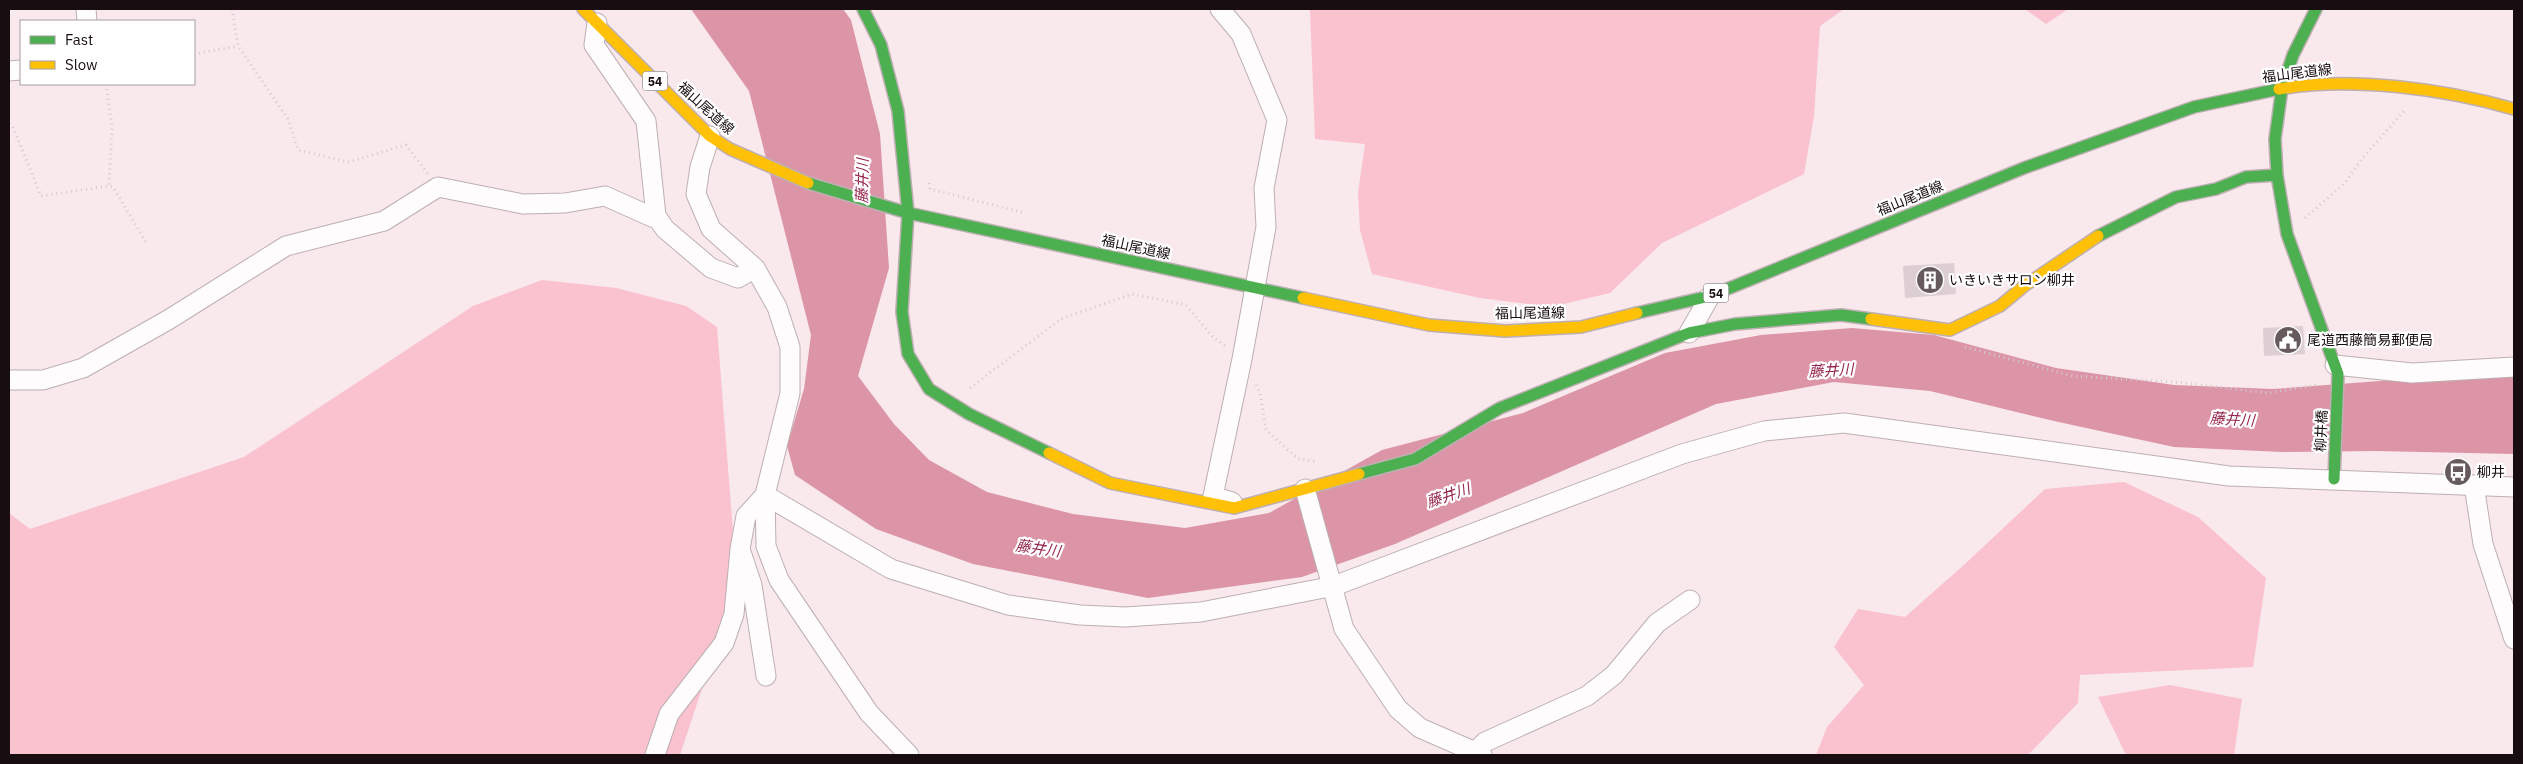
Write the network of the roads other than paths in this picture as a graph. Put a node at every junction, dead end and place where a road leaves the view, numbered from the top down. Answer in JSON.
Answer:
{"nodes":[{"id":1,"x":583,"y":9,"type":"edge"},
{"id":2,"x":863,"y":9,"type":"edge"},
{"id":3,"x":1220,"y":9,"type":"edge"},
{"id":4,"x":2316,"y":9,"type":"edge"},
{"id":5,"x":597,"y":23,"type":"junction"},
{"id":6,"x":2282,"y":88,"type":"junction"},
{"id":7,"x":2514,"y":109,"type":"edge"},
{"id":8,"x":710,"y":136,"type":"junction"},
{"id":9,"x":2277,"y":175,"type":"junction"},
{"id":10,"x":908,"y":213,"type":"junction"},
{"id":11,"x":656,"y":216,"type":"junction"},
{"id":12,"x":755,"y":268,"type":"junction"},
{"id":13,"x":1256,"y":288,"type":"junction"},
{"id":14,"x":1710,"y":296,"type":"junction"},
{"id":15,"x":1689,"y":333,"type":"junction"},
{"id":16,"x":2514,"y":355,"type":"edge"},
{"id":17,"x":2506,"y":368,"type":"edge"},
{"id":18,"x":2337,"y":374,"type":"junction"},
{"id":19,"x":9,"y":380,"type":"edge"},
{"id":20,"x":2334,"y":480,"type":"junction"},
{"id":21,"x":2474,"y":485,"type":"junction"},
{"id":22,"x":2514,"y":487,"type":"edge"},
{"id":23,"x":1305,"y":489,"type":"junction"},
{"id":24,"x":765,"y":495,"type":"junction"},
{"id":25,"x":1234,"y":508,"type":"junction"},
{"id":26,"x":740,"y":549,"type":"junction"},
{"id":27,"x":1334,"y":586,"type":"junction"},
{"id":28,"x":1690,"y":600,"type":"dead end"},
{"id":29,"x":2514,"y":639,"type":"edge"},
{"id":30,"x":766,"y":676,"type":"dead end"},
{"id":31,"x":1478,"y":754,"type":"edge"},
{"id":32,"x":655,"y":755,"type":"edge"},
{"id":33,"x":910,"y":755,"type":"edge"}],
"edges":[{"from":1,"to":5,"type":"street","name":"福山尾道線","number":"54"},
{"from":2,"to":10,"type":"street"},
{"from":3,"to":13,"type":"street"},
{"from":4,"to":6,"type":"street"},
{"from":5,"to":8,"type":"street","name":"福山尾道線","number":"54"},
{"from":5,"to":11,"type":"street"},
{"from":6,"to":7,"type":"street","name":"福山尾道線","number":"54"},
{"from":6,"to":9,"type":"street"},
{"from":6,"to":14,"type":"street","name":"福山尾道線","number":"54"},
{"from":8,"to":10,"type":"street","name":"福山尾道線","number":"54"},
{"from":8,"to":12,"type":"street"},
{"from":9,"to":15,"type":"street"},
{"from":9,"to":18,"type":"street"},
{"from":10,"to":13,"type":"street","name":"福山尾道線","number":"54"},
{"from":10,"to":25,"type":"street"},
{"from":11,"to":12,"type":"street"},
{"from":11,"to":19,"type":"street"},
{"from":12,"to":24,"type":"street"},
{"from":13,"to":14,"type":"street","name":"福山尾道線","number":"54"},
{"from":13,"to":25,"type":"street"},
{"from":14,"to":15,"type":"street"},
{"from":15,"to":23,"type":"street"},
{"from":16,"to":17,"type":"street"},
{"from":17,"to":18,"type":"street"},
{"from":18,"to":20,"type":"street","name":"柳井橋"},
{"from":20,"to":21,"type":"street"},
{"from":20,"to":27,"type":"street"},
{"from":21,"to":22,"type":"street"},
{"from":21,"to":29,"type":"street"},
{"from":23,"to":25,"type":"street"},
{"from":23,"to":27,"type":"street"},
{"from":24,"to":26,"type":"street"},
{"from":24,"to":27,"type":"street"},
{"from":24,"to":33,"type":"street"},
{"from":26,"to":30,"type":"street"},
{"from":26,"to":32,"type":"street"},
{"from":27,"to":31,"type":"street"},
{"from":28,"to":31,"type":"street"}]}
